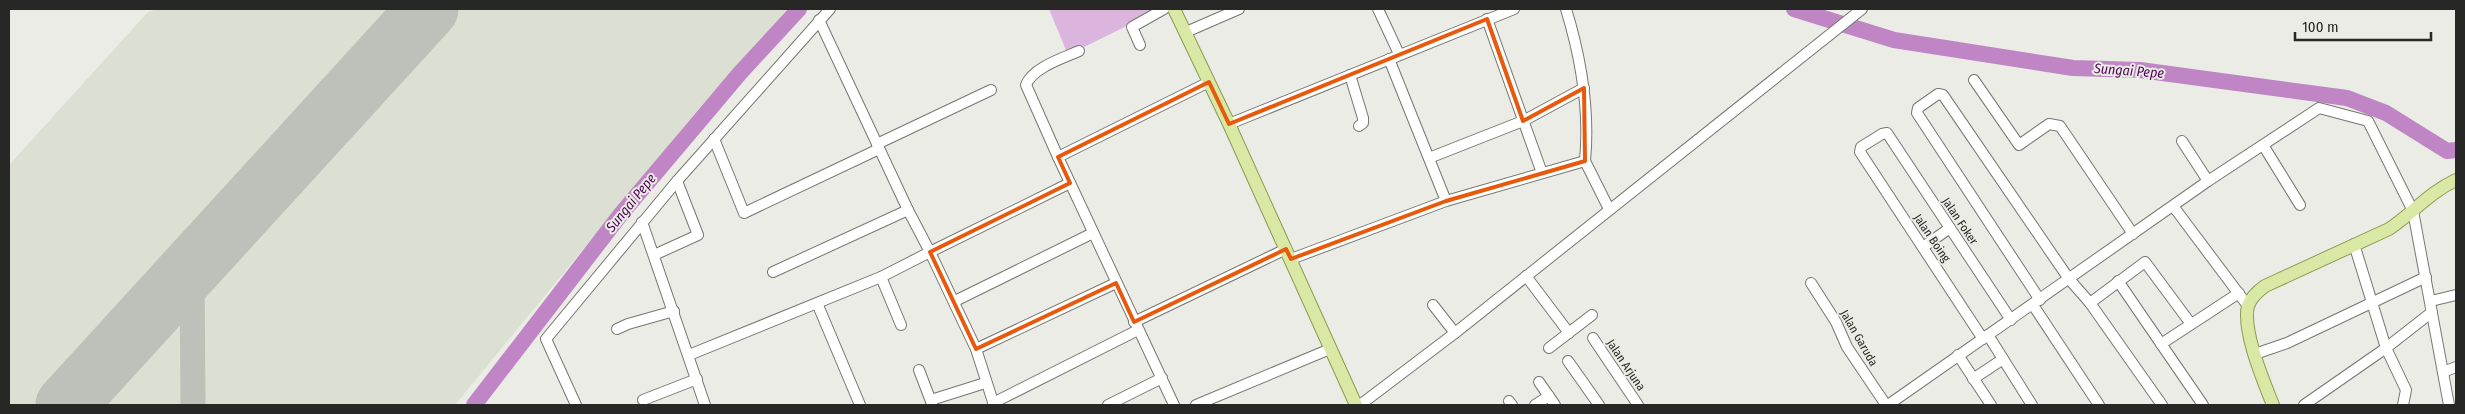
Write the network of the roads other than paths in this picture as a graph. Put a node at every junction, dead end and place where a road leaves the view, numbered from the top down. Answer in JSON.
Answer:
{"nodes":[{"id":1,"x":830,"y":9,"type":"edge"},
{"id":2,"x":1164,"y":9,"type":"edge"},
{"id":3,"x":1174,"y":9,"type":"edge"},
{"id":4,"x":1240,"y":9,"type":"edge"},
{"id":5,"x":1378,"y":9,"type":"edge"},
{"id":6,"x":1514,"y":9,"type":"edge"},
{"id":7,"x":1566,"y":9,"type":"edge"},
{"id":8,"x":1862,"y":9,"type":"edge"},
{"id":9,"x":1500,"y":11,"type":"edge"},
{"id":10,"x":1487,"y":19,"type":"junction"},
{"id":11,"x":819,"y":20,"type":"junction"},
{"id":12,"x":1186,"y":32,"type":"junction"},
{"id":13,"x":1140,"y":45,"type":"dead end"},
{"id":14,"x":1079,"y":50,"type":"dead end"},
{"id":15,"x":1399,"y":54,"type":"junction"},
{"id":16,"x":1388,"y":59,"type":"junction"},
{"id":17,"x":1350,"y":75,"type":"junction"},
{"id":18,"x":1974,"y":80,"type":"dead end"},
{"id":19,"x":1209,"y":82,"type":"junction"},
{"id":20,"x":1584,"y":88,"type":"junction"},
{"id":21,"x":991,"y":90,"type":"dead end"},
{"id":22,"x":1523,"y":121,"type":"junction"},
{"id":23,"x":1229,"y":124,"type":"junction"},
{"id":24,"x":1360,"y":126,"type":"dead end"},
{"id":25,"x":1888,"y":136,"type":"joint"},
{"id":26,"x":714,"y":139,"type":"junction"},
{"id":27,"x":2182,"y":141,"type":"dead end"},
{"id":28,"x":2263,"y":145,"type":"junction"},
{"id":29,"x":878,"y":147,"type":"junction"},
{"id":30,"x":1058,"y":157,"type":"junction"},
{"id":31,"x":1429,"y":158,"type":"junction"},
{"id":32,"x":1585,"y":161,"type":"junction"},
{"id":33,"x":1542,"y":172,"type":"junction"},
{"id":34,"x":2456,"y":180,"type":"edge"},
{"id":35,"x":677,"y":181,"type":"junction"},
{"id":36,"x":2208,"y":181,"type":"junction"},
{"id":37,"x":1070,"y":183,"type":"junction"},
{"id":38,"x":1446,"y":201,"type":"junction"},
{"id":39,"x":2300,"y":205,"type":"dead end"},
{"id":40,"x":2173,"y":206,"type":"junction"},
{"id":41,"x":1609,"y":209,"type":"junction"},
{"id":42,"x":908,"y":210,"type":"junction"},
{"id":43,"x":2413,"y":211,"type":"junction"},
{"id":44,"x":642,"y":222,"type":"junction"},
{"id":45,"x":1950,"y":228,"type":"junction"},
{"id":46,"x":1093,"y":233,"type":"junction"},
{"id":47,"x":2133,"y":234,"type":"junction"},
{"id":48,"x":2354,"y":244,"type":"junction"},
{"id":49,"x":1923,"y":247,"type":"junction"},
{"id":50,"x":930,"y":252,"type":"junction"},
{"id":51,"x":1288,"y":254,"type":"junction"},
{"id":52,"x":654,"y":255,"type":"junction"},
{"id":53,"x":773,"y":272,"type":"dead end"},
{"id":54,"x":1526,"y":276,"type":"junction"},
{"id":55,"x":881,"y":277,"type":"junction"},
{"id":56,"x":2426,"y":277,"type":"junction"},
{"id":57,"x":2069,"y":279,"type":"junction"},
{"id":58,"x":2118,"y":281,"type":"junction"},
{"id":59,"x":1811,"y":283,"type":"dead end"},
{"id":60,"x":1116,"y":284,"type":"junction"},
{"id":61,"x":2239,"y":293,"type":"junction"},
{"id":62,"x":2456,"y":295,"type":"edge"},
{"id":63,"x":955,"y":300,"type":"junction"},
{"id":64,"x":817,"y":303,"type":"junction"},
{"id":65,"x":2036,"y":303,"type":"junction"},
{"id":66,"x":2090,"y":303,"type":"junction"},
{"id":67,"x":2371,"y":304,"type":"junction"},
{"id":68,"x":1433,"y":305,"type":"dead end"},
{"id":69,"x":2248,"y":306,"type":"junction"},
{"id":70,"x":2431,"y":307,"type":"junction"},
{"id":71,"x":674,"y":311,"type":"junction"},
{"id":72,"x":1592,"y":315,"type":"dead end"},
{"id":73,"x":2011,"y":320,"type":"junction"},
{"id":74,"x":2191,"y":324,"type":"junction"},
{"id":75,"x":901,"y":325,"type":"dead end"},
{"id":76,"x":1136,"y":326,"type":"junction"},
{"id":77,"x":617,"y":329,"type":"dead end"},
{"id":78,"x":1455,"y":333,"type":"junction"},
{"id":79,"x":1569,"y":333,"type":"junction"},
{"id":80,"x":1986,"y":337,"type":"junction"},
{"id":81,"x":1593,"y":338,"type":"dead end"},
{"id":82,"x":2162,"y":344,"type":"junction"},
{"id":83,"x":1549,"y":348,"type":"dead end"},
{"id":84,"x":2386,"y":348,"type":"junction"},
{"id":85,"x":976,"y":349,"type":"junction"},
{"id":86,"x":1330,"y":349,"type":"junction"},
{"id":87,"x":2255,"y":354,"type":"junction"},
{"id":88,"x":1958,"y":355,"type":"junction"},
{"id":89,"x":689,"y":356,"type":"junction"},
{"id":90,"x":2003,"y":359,"type":"junction"},
{"id":91,"x":1568,"y":361,"type":"dead end"},
{"id":92,"x":2456,"y":367,"type":"edge"},
{"id":93,"x":919,"y":370,"type":"dead end"},
{"id":94,"x":2443,"y":372,"type":"junction"},
{"id":95,"x":1162,"y":378,"type":"junction"},
{"id":96,"x":696,"y":379,"type":"junction"},
{"id":97,"x":1973,"y":379,"type":"junction"},
{"id":98,"x":1539,"y":382,"type":"dead end"},
{"id":99,"x":985,"y":383,"type":"junction"},
{"id":100,"x":1549,"y":396,"type":"junction"},
{"id":101,"x":643,"y":400,"type":"dead end"},
{"id":102,"x":932,"y":402,"type":"edge"},
{"id":103,"x":994,"y":404,"type":"edge"},
{"id":104,"x":576,"y":405,"type":"edge"},
{"id":105,"x":705,"y":405,"type":"edge"},
{"id":106,"x":860,"y":405,"type":"edge"},
{"id":107,"x":1108,"y":405,"type":"edge"},
{"id":108,"x":1174,"y":405,"type":"edge"},
{"id":109,"x":1196,"y":405,"type":"edge"},
{"id":110,"x":1358,"y":405,"type":"edge"},
{"id":111,"x":1535,"y":405,"type":"edge"},
{"id":112,"x":1555,"y":405,"type":"edge"},
{"id":113,"x":1599,"y":405,"type":"edge"},
{"id":114,"x":1638,"y":405,"type":"edge"},
{"id":115,"x":1887,"y":405,"type":"edge"},
{"id":116,"x":1991,"y":405,"type":"edge"},
{"id":117,"x":2032,"y":405,"type":"edge"},
{"id":118,"x":2100,"y":405,"type":"edge"},
{"id":119,"x":2162,"y":405,"type":"edge"},
{"id":120,"x":2203,"y":405,"type":"edge"},
{"id":121,"x":2272,"y":405,"type":"edge"},
{"id":122,"x":2304,"y":405,"type":"edge"},
{"id":123,"x":2404,"y":405,"type":"edge"},
{"id":124,"x":2449,"y":405,"type":"edge"}],
"edges":[{"from":1,"to":11,"type":"street"},
{"from":2,"to":13,"type":"street"},
{"from":3,"to":12,"type":"main road"},
{"from":4,"to":12,"type":"street"},
{"from":5,"to":15,"type":"street"},
{"from":6,"to":9,"type":"street"},
{"from":7,"to":20,"type":"street"},
{"from":8,"to":41,"type":"street"},
{"from":9,"to":10,"type":"street"},
{"from":10,"to":15,"type":"street"},
{"from":10,"to":22,"type":"street"},
{"from":11,"to":26,"type":"street"},
{"from":11,"to":29,"type":"street"},
{"from":12,"to":19,"type":"main road"},
{"from":14,"to":30,"type":"street"},
{"from":15,"to":16,"type":"street"},
{"from":16,"to":17,"type":"street"},
{"from":16,"to":31,"type":"street"},
{"from":17,"to":23,"type":"street"},
{"from":17,"to":24,"type":"street"},
{"from":18,"to":47,"type":"street"},
{"from":19,"to":23,"type":"main road"},
{"from":19,"to":30,"type":"street"},
{"from":20,"to":22,"type":"street"},
{"from":20,"to":32,"type":"street"},
{"from":21,"to":29,"type":"street"},
{"from":22,"to":31,"type":"street"},
{"from":22,"to":33,"type":"street"},
{"from":23,"to":51,"type":"main road"},
{"from":25,"to":45,"type":"street","name":"Jalan Foker"},
{"from":25,"to":49,"type":"street","name":"Jalan Boing"},
{"from":26,"to":29,"type":"street"},
{"from":26,"to":35,"type":"street"},
{"from":27,"to":36,"type":"street"},
{"from":28,"to":36,"type":"street"},
{"from":28,"to":39,"type":"street"},
{"from":28,"to":43,"type":"street"},
{"from":29,"to":42,"type":"street"},
{"from":30,"to":37,"type":"street"},
{"from":31,"to":38,"type":"street"},
{"from":32,"to":33,"type":"street"},
{"from":32,"to":41,"type":"street"},
{"from":33,"to":38,"type":"street"},
{"from":34,"to":43,"type":"main road"},
{"from":35,"to":44,"type":"street"},
{"from":35,"to":52,"type":"street"},
{"from":36,"to":40,"type":"street"},
{"from":37,"to":46,"type":"street"},
{"from":37,"to":50,"type":"street"},
{"from":38,"to":51,"type":"street"},
{"from":40,"to":47,"type":"street"},
{"from":40,"to":61,"type":"street"},
{"from":41,"to":54,"type":"street"},
{"from":42,"to":50,"type":"street"},
{"from":42,"to":53,"type":"street"},
{"from":43,"to":48,"type":"main road"},
{"from":43,"to":56,"type":"street"},
{"from":44,"to":52,"type":"street"},
{"from":44,"to":104,"type":"street"},
{"from":45,"to":49,"type":"street"},
{"from":45,"to":73,"type":"street","name":"Jalan Foker"},
{"from":46,"to":60,"type":"street"},
{"from":46,"to":63,"type":"street"},
{"from":47,"to":57,"type":"street"},
{"from":48,"to":67,"type":"street"},
{"from":48,"to":69,"type":"main road"},
{"from":49,"to":80,"type":"street","name":"Jalan Boing"},
{"from":50,"to":55,"type":"street"},
{"from":50,"to":63,"type":"street"},
{"from":51,"to":76,"type":"street"},
{"from":51,"to":86,"type":"main road"},
{"from":52,"to":71,"type":"street"},
{"from":54,"to":78,"type":"street"},
{"from":54,"to":79,"type":"street"},
{"from":55,"to":64,"type":"street"},
{"from":55,"to":75,"type":"street"},
{"from":56,"to":67,"type":"street"},
{"from":56,"to":70,"type":"street"},
{"from":57,"to":65,"type":"street"},
{"from":57,"to":65,"type":"street"},
{"from":57,"to":66,"type":"street"},
{"from":58,"to":66,"type":"street"},
{"from":58,"to":74,"type":"street"},
{"from":58,"to":82,"type":"street"},
{"from":59,"to":115,"type":"street","name":"Jalan Garuda"},
{"from":60,"to":76,"type":"street"},
{"from":60,"to":85,"type":"street"},
{"from":61,"to":69,"type":"street"},
{"from":61,"to":74,"type":"street"},
{"from":62,"to":70,"type":"street"},
{"from":63,"to":85,"type":"street"},
{"from":64,"to":89,"type":"street"},
{"from":64,"to":106,"type":"street"},
{"from":65,"to":73,"type":"street"},
{"from":65,"to":118,"type":"street"},
{"from":66,"to":119,"type":"street"},
{"from":67,"to":84,"type":"street"},
{"from":67,"to":87,"type":"street"},
{"from":68,"to":78,"type":"street"},
{"from":69,"to":87,"type":"main road"},
{"from":70,"to":84,"type":"street"},
{"from":70,"to":94,"type":"street"},
{"from":71,"to":77,"type":"street"},
{"from":71,"to":89,"type":"street"},
{"from":72,"to":79,"type":"street"},
{"from":73,"to":80,"type":"street"},
{"from":74,"to":82,"type":"street"},
{"from":76,"to":95,"type":"street"},
{"from":76,"to":103,"type":"street"},
{"from":78,"to":110,"type":"street"},
{"from":79,"to":83,"type":"street"},
{"from":80,"to":88,"type":"street"},
{"from":80,"to":90,"type":"street","name":"Jalan Boing"},
{"from":81,"to":114,"type":"street","name":"Jalan Arjuna"},
{"from":82,"to":120,"type":"street"},
{"from":84,"to":122,"type":"street"},
{"from":84,"to":123,"type":"street"},
{"from":85,"to":99,"type":"street"},
{"from":86,"to":109,"type":"street"},
{"from":86,"to":110,"type":"main road"},
{"from":87,"to":121,"type":"main road"},
{"from":88,"to":97,"type":"street"},
{"from":88,"to":115,"type":"street"},
{"from":89,"to":96,"type":"street"},
{"from":90,"to":97,"type":"street"},
{"from":90,"to":117,"type":"street","name":"Jalan Boing"},
{"from":91,"to":113,"type":"street"},
{"from":92,"to":94,"type":"street"},
{"from":93,"to":102,"type":"street"},
{"from":94,"to":124,"type":"street"},
{"from":95,"to":107,"type":"street"},
{"from":95,"to":108,"type":"street"},
{"from":96,"to":101,"type":"street"},
{"from":96,"to":105,"type":"street"},
{"from":97,"to":116,"type":"street"},
{"from":98,"to":100,"type":"street"},
{"from":99,"to":102,"type":"street"},
{"from":99,"to":103,"type":"street"},
{"from":100,"to":111,"type":"street"},
{"from":100,"to":112,"type":"street"}]}
